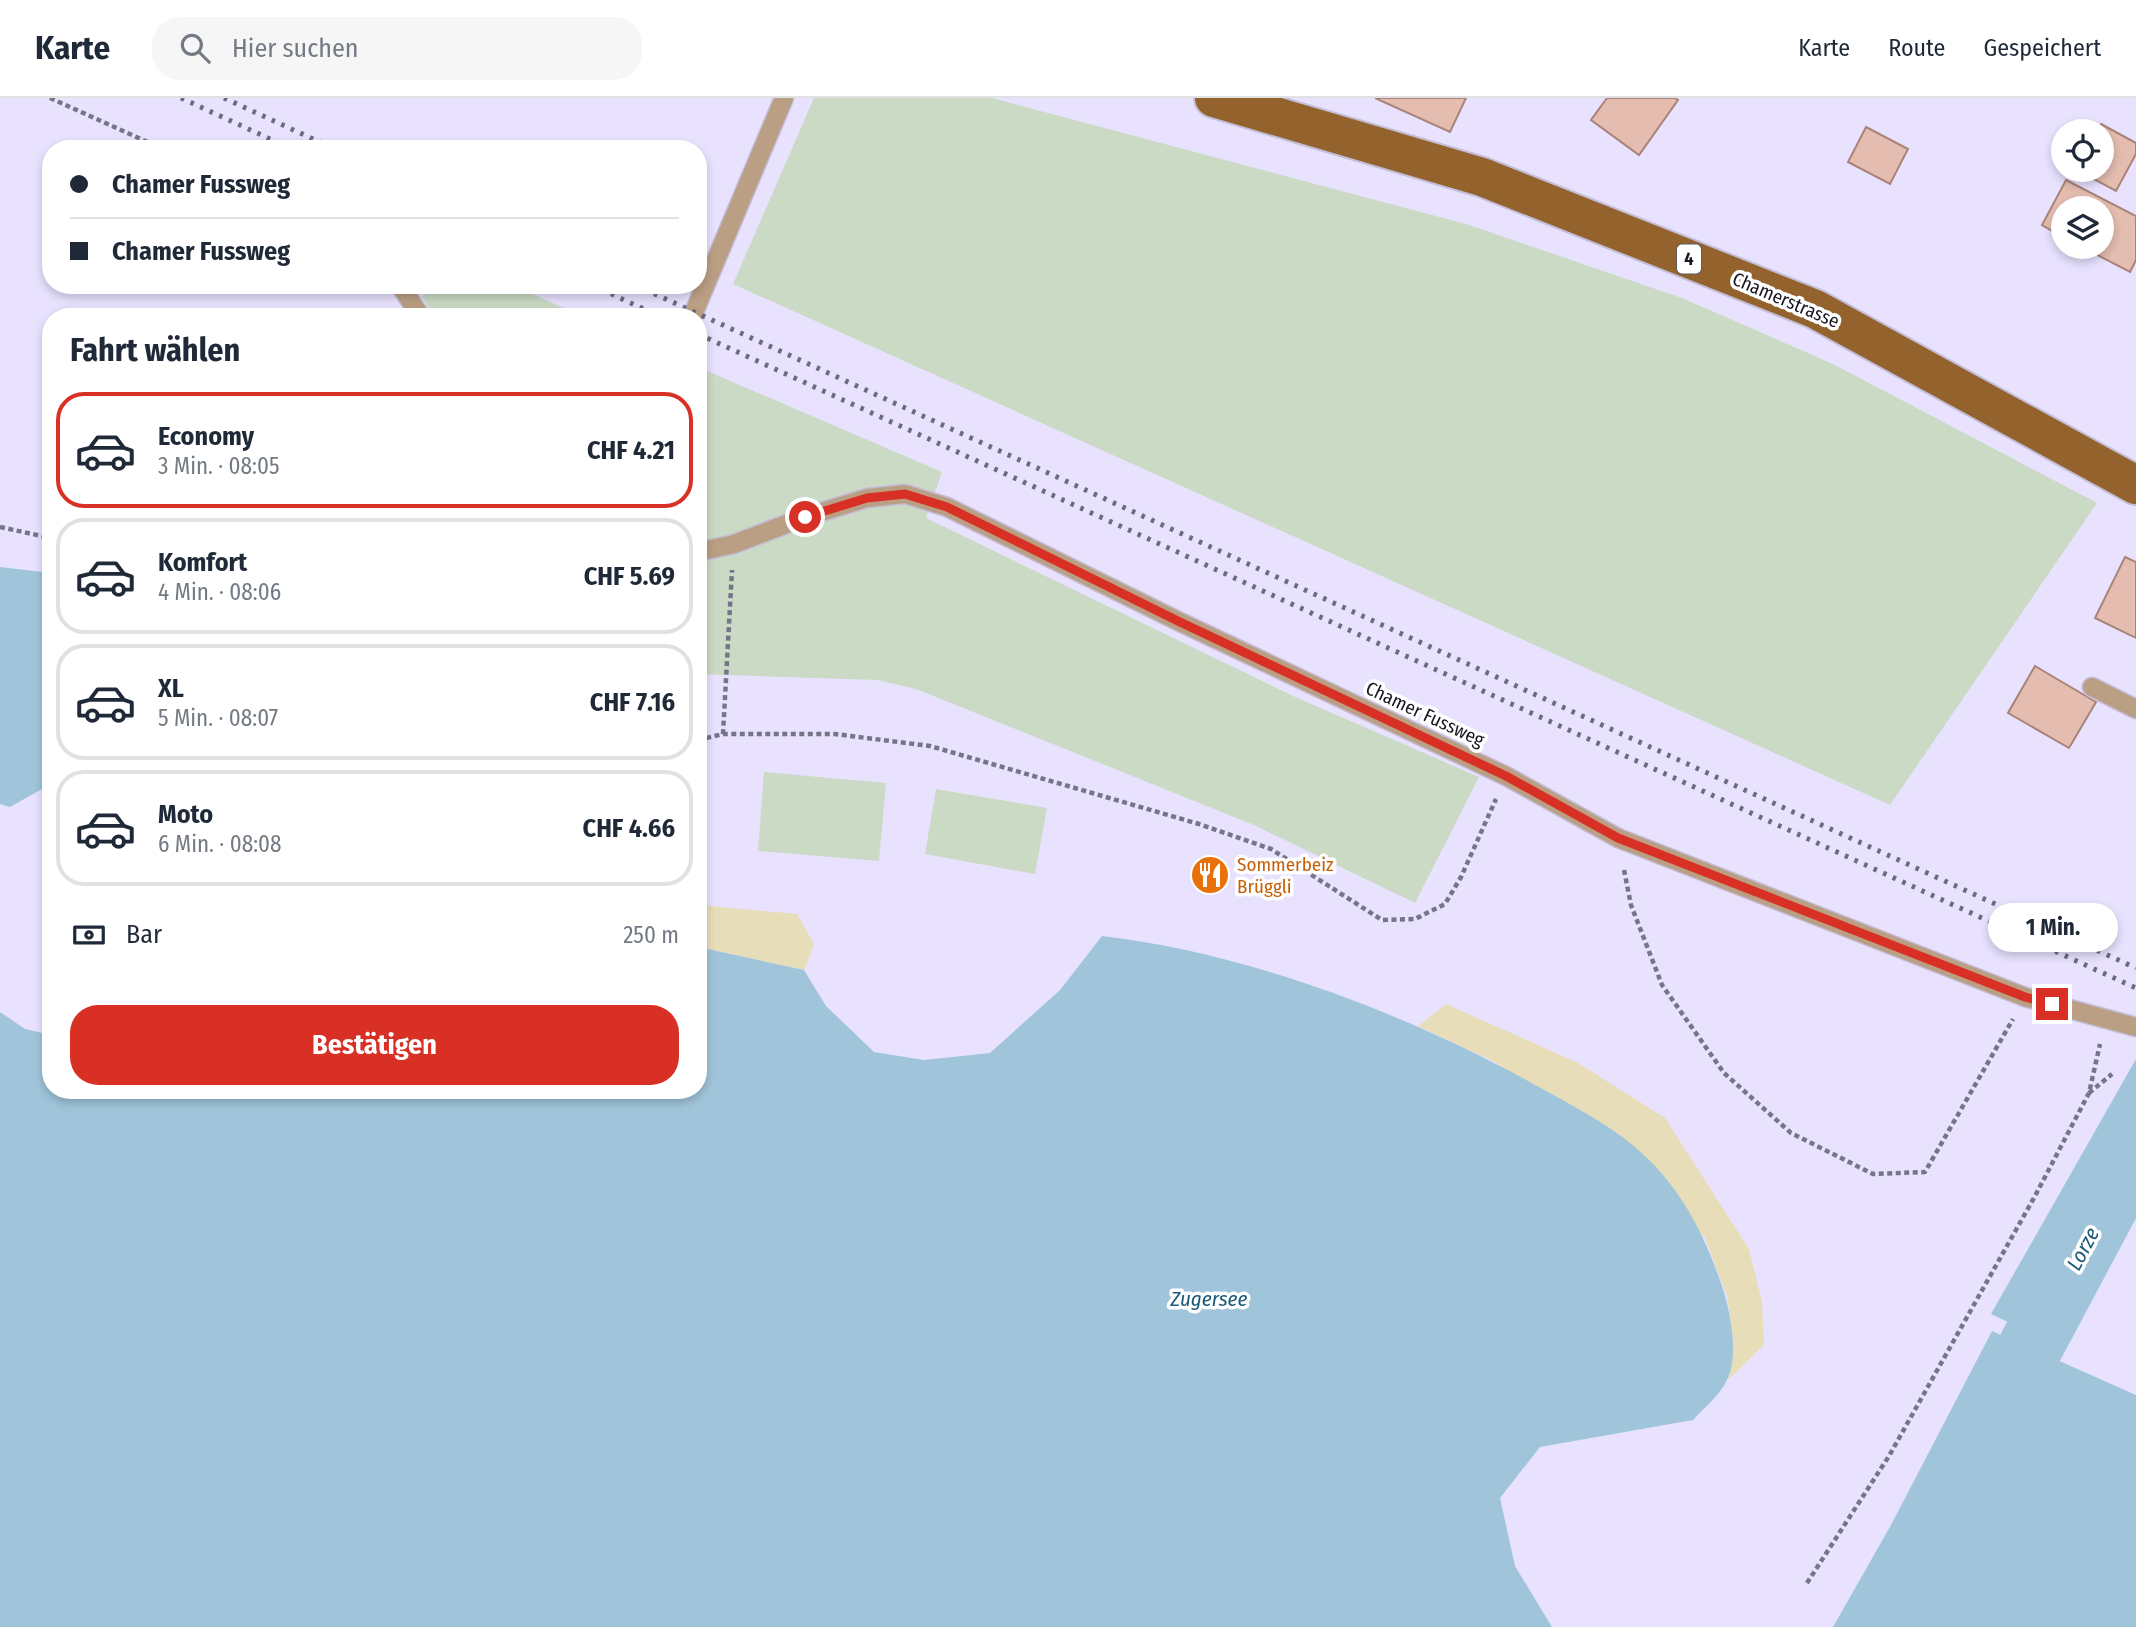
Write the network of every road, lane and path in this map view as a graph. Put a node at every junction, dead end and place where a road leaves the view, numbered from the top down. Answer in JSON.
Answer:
{"nodes":[{"id":1,"x":50,"y":98,"type":"edge"},
{"id":2,"x":784,"y":98,"type":"edge"},
{"id":3,"x":1214,"y":98,"type":"edge"},
{"id":4,"x":143,"y":140,"type":"edge"},
{"id":5,"x":707,"y":281,"type":"edge"},
{"id":6,"x":2135,"y":483,"type":"edge"},
{"id":7,"x":0,"y":527,"type":"edge"},
{"id":8,"x":42,"y":536,"type":"edge"},
{"id":9,"x":734,"y":544,"type":"junction"},
{"id":10,"x":707,"y":550,"type":"edge"},
{"id":11,"x":2092,"y":687,"type":"dead end"},
{"id":12,"x":2136,"y":709,"type":"edge"},
{"id":13,"x":723,"y":734,"type":"junction"},
{"id":14,"x":707,"y":738,"type":"edge"},
{"id":15,"x":1506,"y":776,"type":"junction"},
{"id":16,"x":1618,"y":838,"type":"junction"},
{"id":17,"x":2025,"y":997,"type":"junction"},
{"id":18,"x":2106,"y":1019,"type":"junction"},
{"id":19,"x":2136,"y":1027,"type":"edge"},
{"id":20,"x":2112,"y":1074,"type":"dead end"},
{"id":21,"x":2089,"y":1093,"type":"junction"},
{"id":22,"x":1807,"y":1583,"type":"dead end"}],
"edges":[{"from":1,"to":4,"type":"path"},
{"from":2,"to":5,"type":"lane"},
{"from":3,"to":6,"type":"main road","name":"Chamerstrasse","number":"4"},
{"from":7,"to":8,"type":"path"},
{"from":9,"to":10,"type":"lane","name":"Chamer Fussweg"},
{"from":9,"to":13,"type":"path"},
{"from":9,"to":15,"type":"lane","name":"Chamer Fussweg"},
{"from":11,"to":12,"type":"lane"},
{"from":13,"to":14,"type":"path"},
{"from":13,"to":15,"type":"path"},
{"from":15,"to":16,"type":"lane","name":"Chamer Fussweg"},
{"from":16,"to":17,"type":"lane","name":"Chamer Fussweg"},
{"from":16,"to":17,"type":"path"},
{"from":17,"to":18,"type":"lane","name":"Chamer Fussweg"},
{"from":18,"to":19,"type":"lane","name":"Chamer Fussweg"},
{"from":18,"to":21,"type":"path"},
{"from":20,"to":21,"type":"path"},
{"from":21,"to":22,"type":"path"}]}
